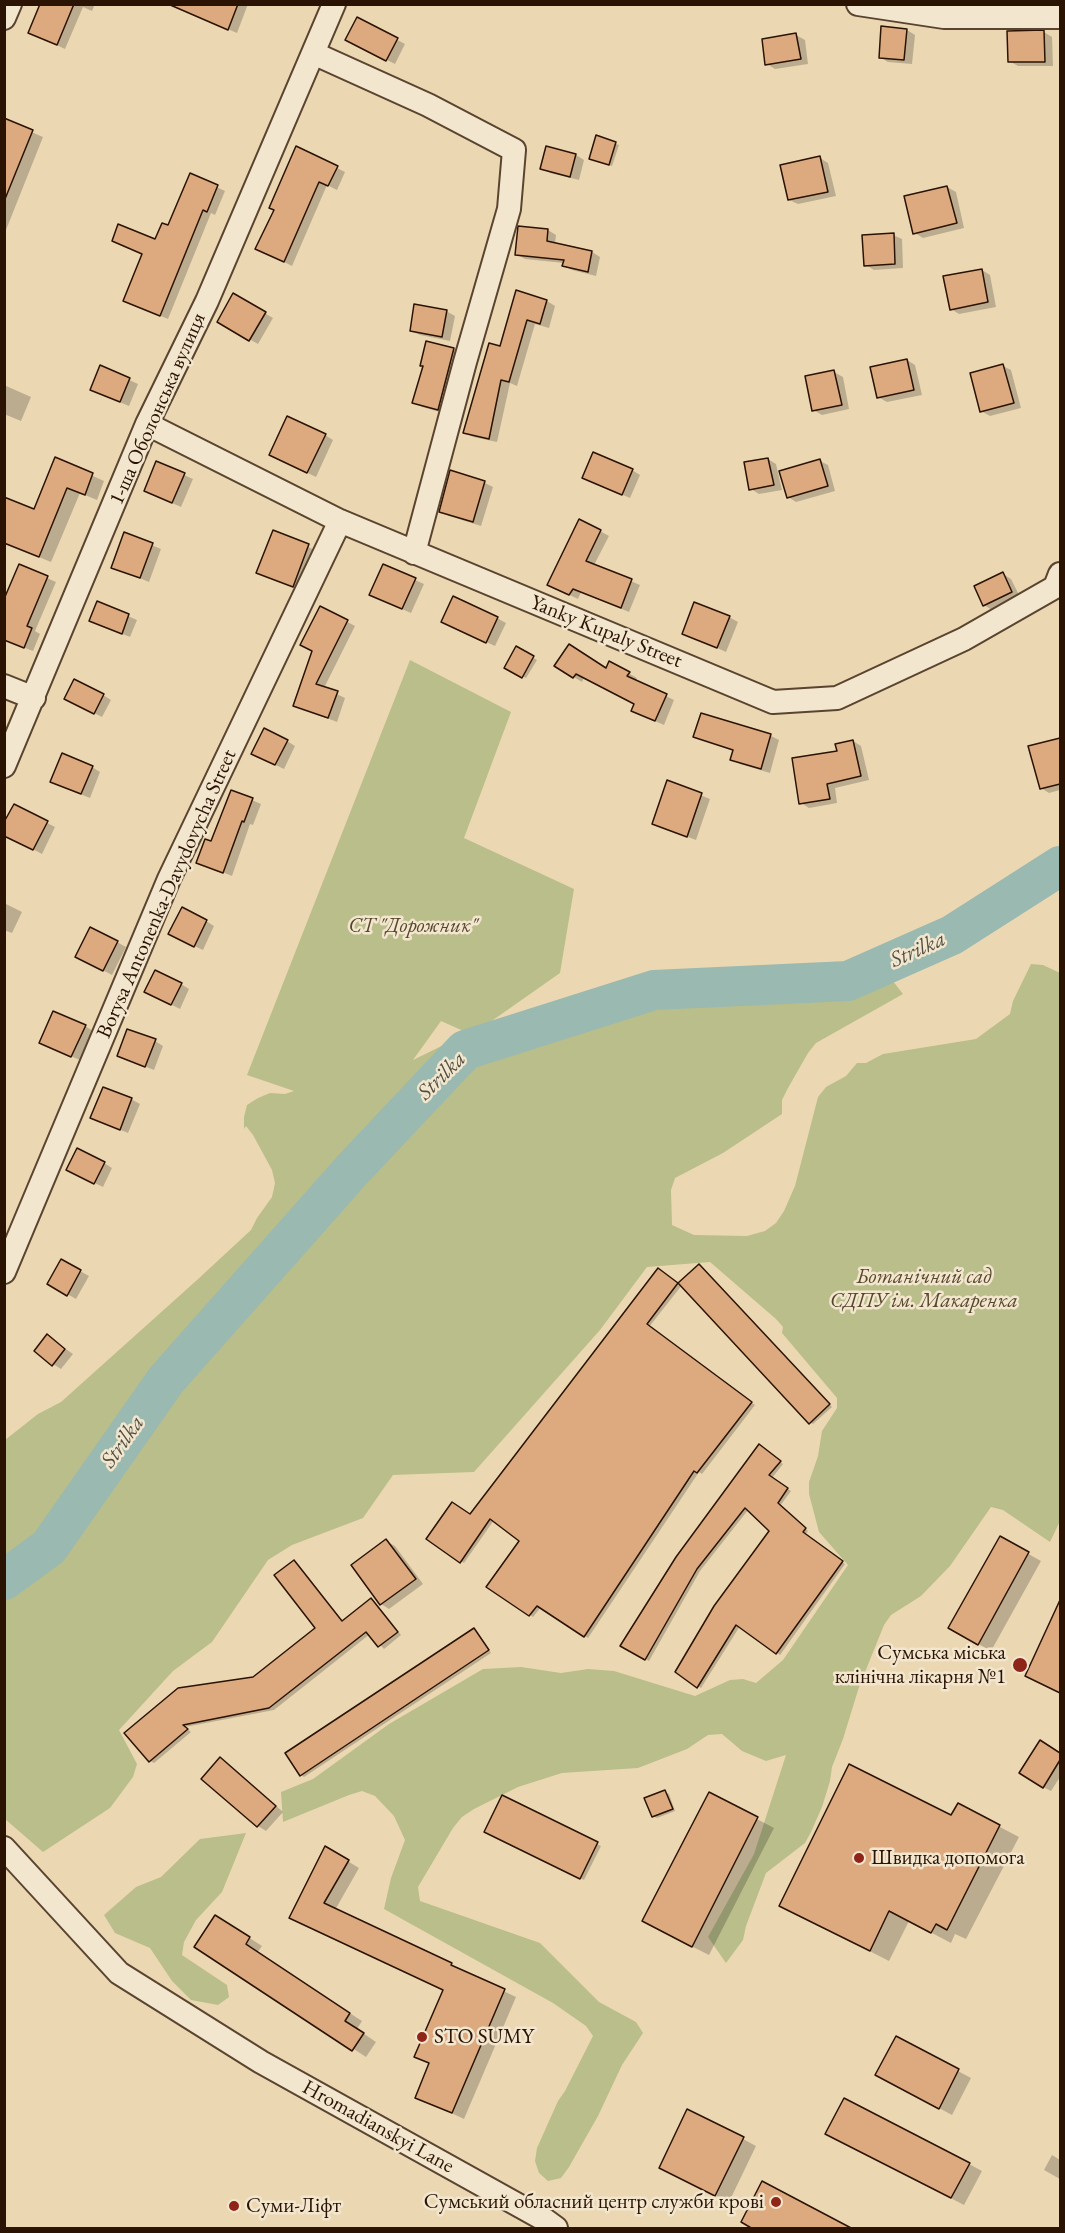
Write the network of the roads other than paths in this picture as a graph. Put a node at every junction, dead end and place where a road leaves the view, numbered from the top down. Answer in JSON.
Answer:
{"nodes":[{"id":1,"x":10,"y":4,"type":"edge"},
{"id":2,"x":334,"y":4,"type":"edge"},
{"id":3,"x":858,"y":4,"type":"edge"},
{"id":4,"x":1060,"y":17,"type":"edge"},
{"id":5,"x":4,"y":18,"type":"edge"},
{"id":6,"x":313,"y":53,"type":"junction"},
{"id":7,"x":147,"y":424,"type":"junction"},
{"id":8,"x":340,"y":521,"type":"junction"},
{"id":9,"x":414,"y":553,"type":"junction"},
{"id":10,"x":1059,"y":583,"type":"edge"},
{"id":11,"x":4,"y":686,"type":"edge"},
{"id":12,"x":34,"y":699,"type":"junction"},
{"id":13,"x":4,"y":766,"type":"edge"},
{"id":14,"x":4,"y":1272,"type":"edge"},
{"id":15,"x":4,"y":1848,"type":"edge"},
{"id":16,"x":556,"y":2229,"type":"edge"}],
"edges":[{"from":1,"to":5,"type":"street"},
{"from":2,"to":6,"type":"street","name":"1-ша Оболонська вулиця"},
{"from":3,"to":4,"type":"street"},
{"from":6,"to":7,"type":"street","name":"1-ша Оболонська вулиця"},
{"from":6,"to":9,"type":"street"},
{"from":7,"to":8,"type":"street","name":"Yanky Kupaly Street"},
{"from":7,"to":12,"type":"street","name":"1-ша Оболонська вулиця"},
{"from":8,"to":9,"type":"street","name":"Yanky Kupaly Street"},
{"from":8,"to":14,"type":"street","name":"Borysa Antonenka-Davydovycha Street"},
{"from":9,"to":10,"type":"street","name":"Yanky Kupaly Street"},
{"from":11,"to":12,"type":"street"},
{"from":12,"to":13,"type":"street","name":"1-ша Оболонська вулиця"},
{"from":15,"to":16,"type":"street","name":"Hromadianskyi Lane"}]}
